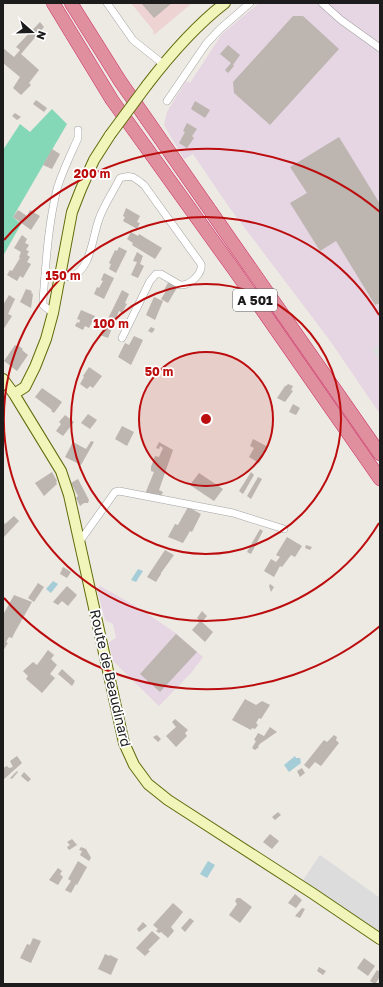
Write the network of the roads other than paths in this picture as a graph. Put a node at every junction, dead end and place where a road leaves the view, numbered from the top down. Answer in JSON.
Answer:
{"nodes":[{"id":1,"x":53,"y":3,"type":"edge"},
{"id":2,"x":71,"y":3,"type":"edge"},
{"id":3,"x":107,"y":3,"type":"edge"},
{"id":4,"x":225,"y":3,"type":"edge"},
{"id":5,"x":250,"y":3,"type":"edge"},
{"id":6,"x":322,"y":3,"type":"edge"},
{"id":7,"x":380,"y":48,"type":"edge"},
{"id":8,"x":163,"y":64,"type":"junction"},
{"id":9,"x":167,"y":101,"type":"dead end"},
{"id":10,"x":78,"y":130,"type":"dead end"},
{"id":11,"x":59,"y":275,"type":"junction"},
{"id":12,"x":52,"y":313,"type":"junction"},
{"id":13,"x":122,"y":338,"type":"dead end"},
{"id":14,"x":3,"y":379,"type":"edge"},
{"id":15,"x":14,"y":394,"type":"junction"},
{"id":16,"x":380,"y":454,"type":"edge"},
{"id":17,"x":380,"y":479,"type":"edge"},
{"id":18,"x":284,"y":529,"type":"dead end"},
{"id":19,"x":80,"y":541,"type":"junction"},
{"id":20,"x":380,"y":939,"type":"edge"}],
"edges":[{"from":1,"to":17,"type":"highway","number":"A 501"},
{"from":2,"to":16,"type":"highway","number":"A 501"},
{"from":3,"to":8,"type":"street"},
{"from":4,"to":8,"type":"street"},
{"from":5,"to":9,"type":"street"},
{"from":6,"to":7,"type":"street"},
{"from":8,"to":11,"type":"street","bridge":true},
{"from":10,"to":12,"type":"street"},
{"from":11,"to":12,"type":"street"},
{"from":11,"to":13,"type":"street"},
{"from":12,"to":15,"type":"street"},
{"from":14,"to":15,"type":"street","name":"Route de Beaudinard"},
{"from":15,"to":19,"type":"street","name":"Route de Beaudinard"},
{"from":18,"to":19,"type":"street"},
{"from":19,"to":20,"type":"street","name":"Route de Beaudinard"}]}
